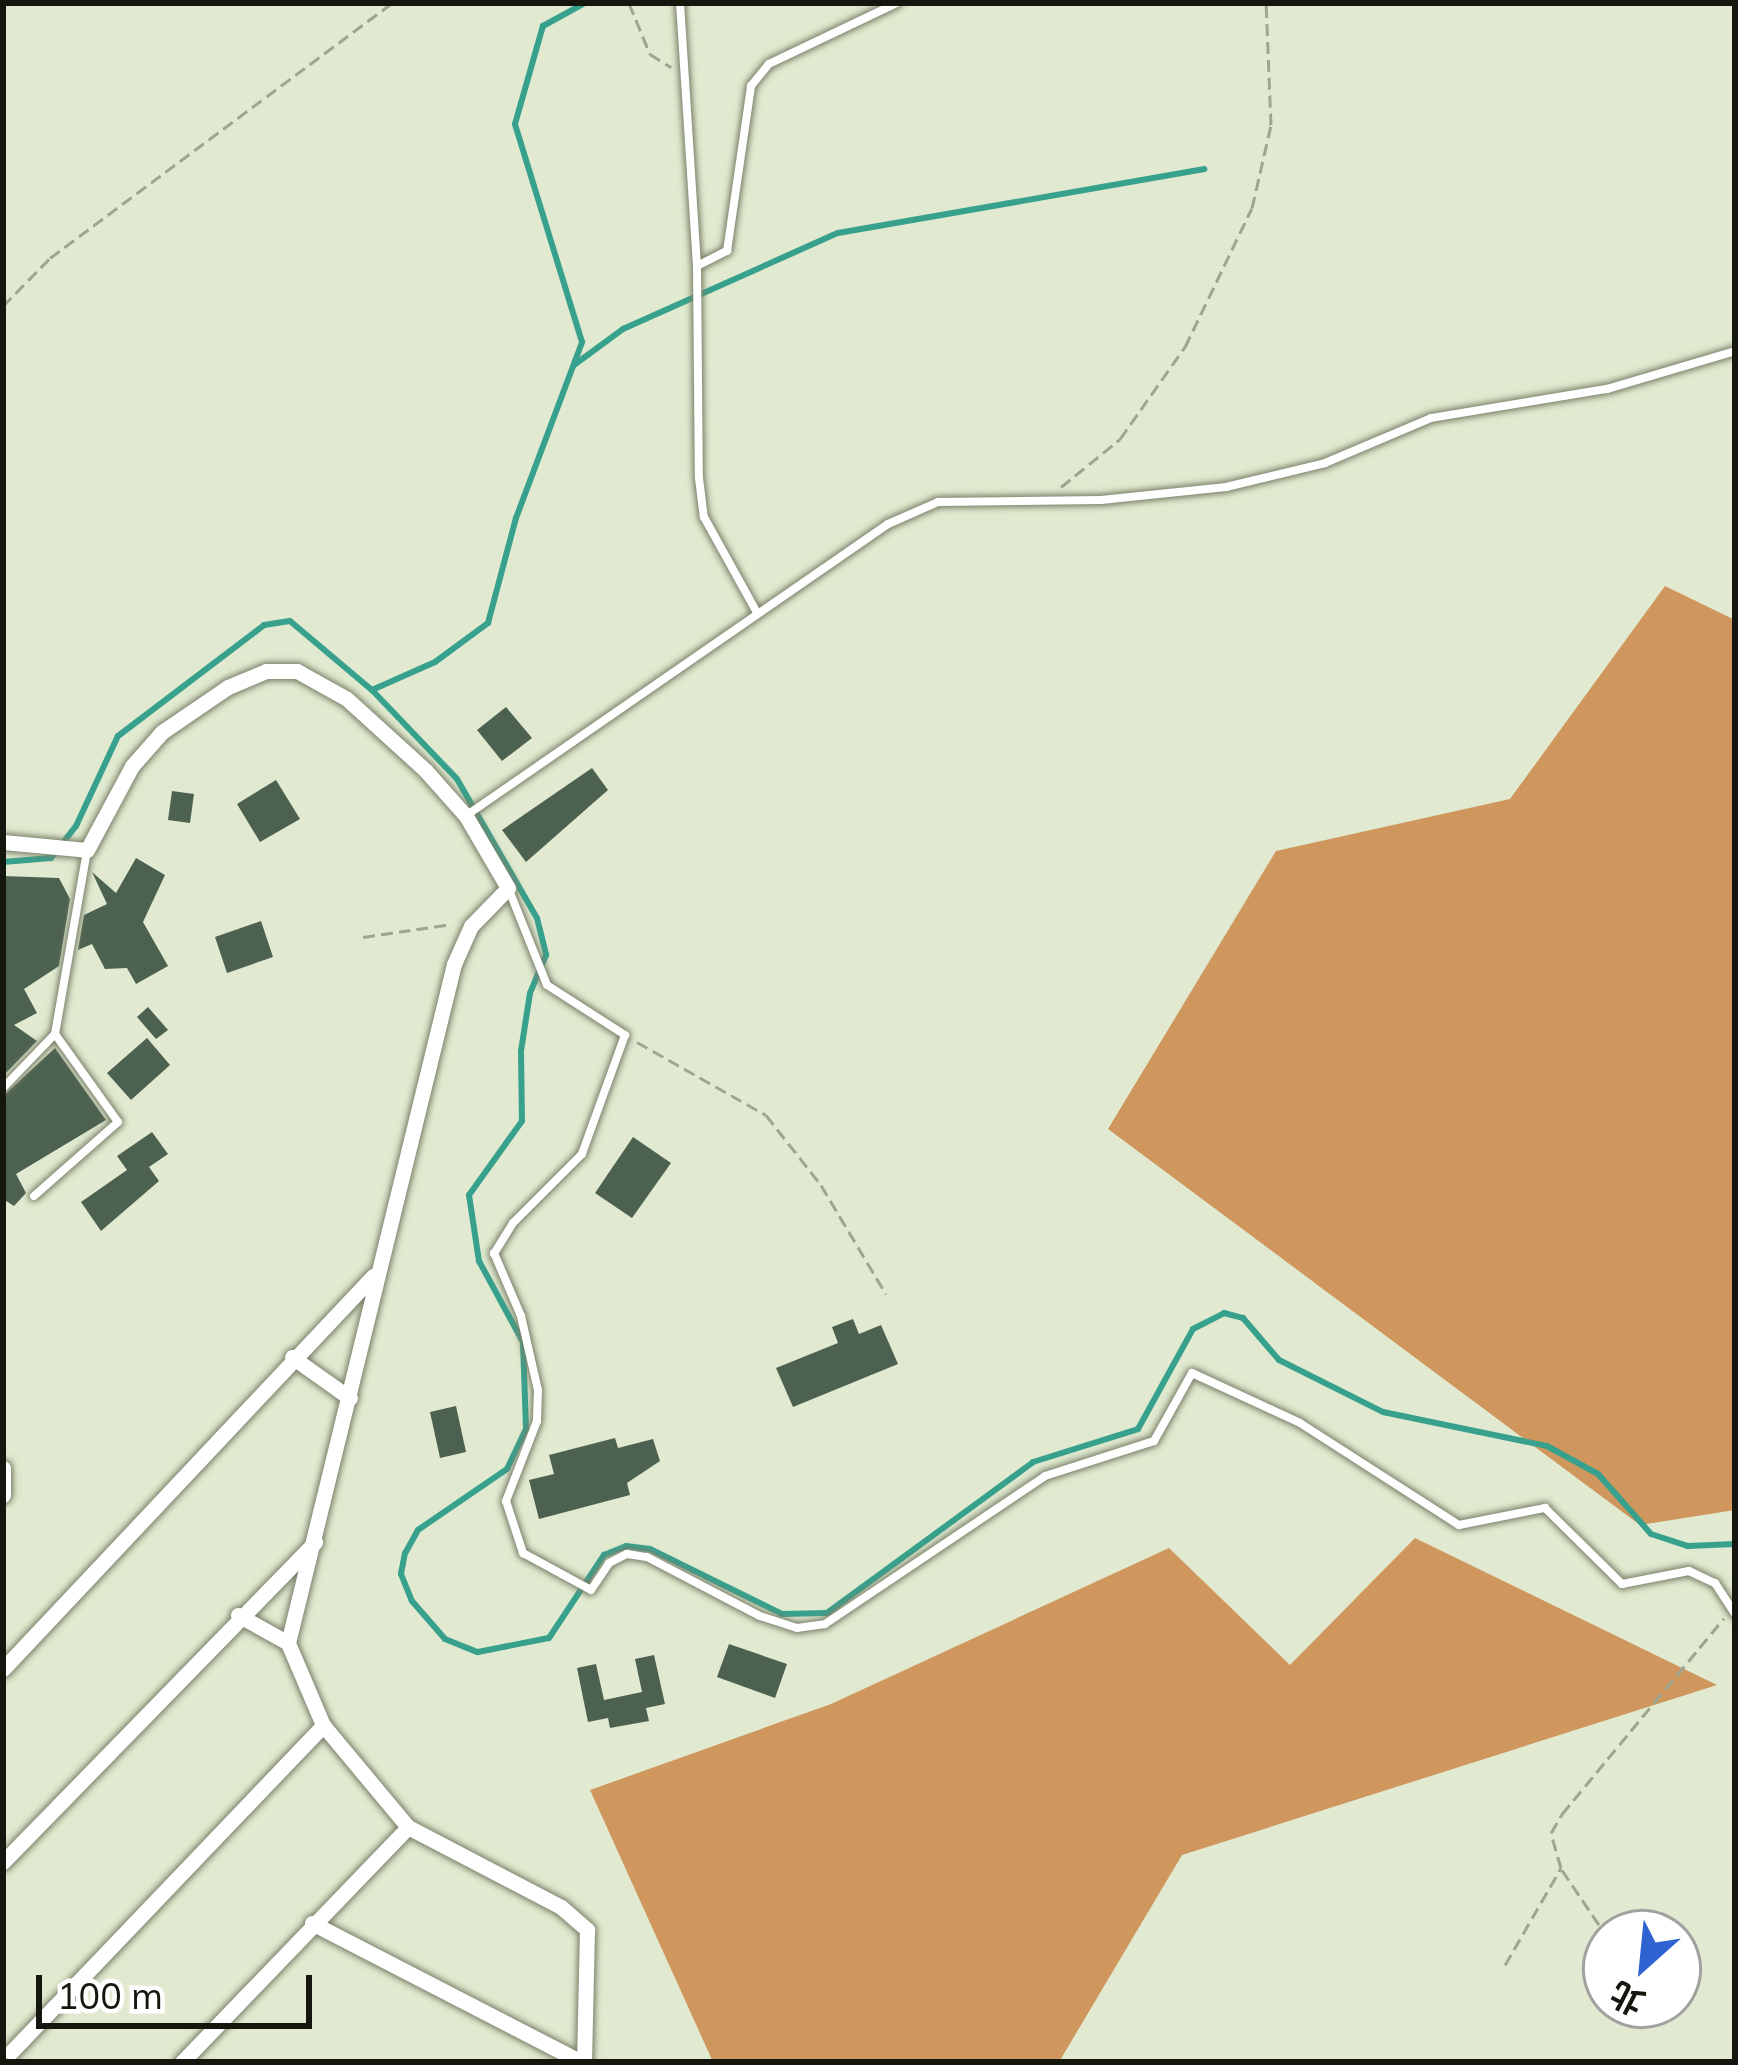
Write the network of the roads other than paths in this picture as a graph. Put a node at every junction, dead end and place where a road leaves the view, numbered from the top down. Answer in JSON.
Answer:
{"nodes":[{"id":1,"x":680,"y":3,"type":"edge"},
{"id":2,"x":897,"y":3,"type":"edge"},
{"id":3,"x":697,"y":266,"type":"junction"},
{"id":4,"x":1735,"y":351,"type":"edge"},
{"id":5,"x":756,"y":611,"type":"junction"},
{"id":6,"x":466,"y":816,"type":"junction"},
{"id":7,"x":3,"y":842,"type":"edge"},
{"id":8,"x":83,"y":848,"type":"junction"},
{"id":9,"x":508,"y":888,"type":"junction"},
{"id":10,"x":55,"y":1034,"type":"junction"},
{"id":11,"x":3,"y":1088,"type":"edge"},
{"id":12,"x":34,"y":1196,"type":"dead end"},
{"id":13,"x":375,"y":1274,"type":"junction"},
{"id":14,"x":292,"y":1357,"type":"junction"},
{"id":15,"x":350,"y":1398,"type":"junction"},
{"id":16,"x":3,"y":1468,"type":"edge"},
{"id":17,"x":3,"y":1495,"type":"edge"},
{"id":18,"x":315,"y":1543,"type":"junction"},
{"id":19,"x":1733,"y":1610,"type":"edge"},
{"id":20,"x":238,"y":1616,"type":"junction"},
{"id":21,"x":287,"y":1643,"type":"junction"},
{"id":22,"x":3,"y":1669,"type":"edge"},
{"id":23,"x":323,"y":1725,"type":"junction"},
{"id":24,"x":408,"y":1827,"type":"junction"},
{"id":25,"x":3,"y":1862,"type":"edge"},
{"id":26,"x":312,"y":1923,"type":"junction"},
{"id":27,"x":12,"y":2053,"type":"edge"},
{"id":28,"x":182,"y":2062,"type":"edge"},
{"id":29,"x":582,"y":2062,"type":"edge"}],
"edges":[{"from":1,"to":3,"type":"lane"},
{"from":2,"to":3,"type":"lane"},
{"from":3,"to":5,"type":"lane"},
{"from":4,"to":5,"type":"lane"},
{"from":5,"to":6,"type":"lane"},
{"from":6,"to":8,"type":"street"},
{"from":6,"to":9,"type":"street"},
{"from":7,"to":8,"type":"street"},
{"from":8,"to":10,"type":"lane"},
{"from":9,"to":13,"type":"street"},
{"from":9,"to":19,"type":"lane"},
{"from":10,"to":11,"type":"lane"},
{"from":10,"to":12,"type":"lane"},
{"from":13,"to":14,"type":"street"},
{"from":13,"to":15,"type":"street"},
{"from":14,"to":15,"type":"street"},
{"from":14,"to":22,"type":"street"},
{"from":15,"to":18,"type":"street"},
{"from":16,"to":17,"type":"street"},
{"from":18,"to":20,"type":"street"},
{"from":18,"to":21,"type":"street"},
{"from":20,"to":21,"type":"street"},
{"from":20,"to":25,"type":"street"},
{"from":21,"to":23,"type":"street"},
{"from":23,"to":24,"type":"street"},
{"from":23,"to":27,"type":"street"},
{"from":24,"to":26,"type":"street"},
{"from":24,"to":29,"type":"street"},
{"from":26,"to":28,"type":"street"},
{"from":26,"to":29,"type":"street"}]}
